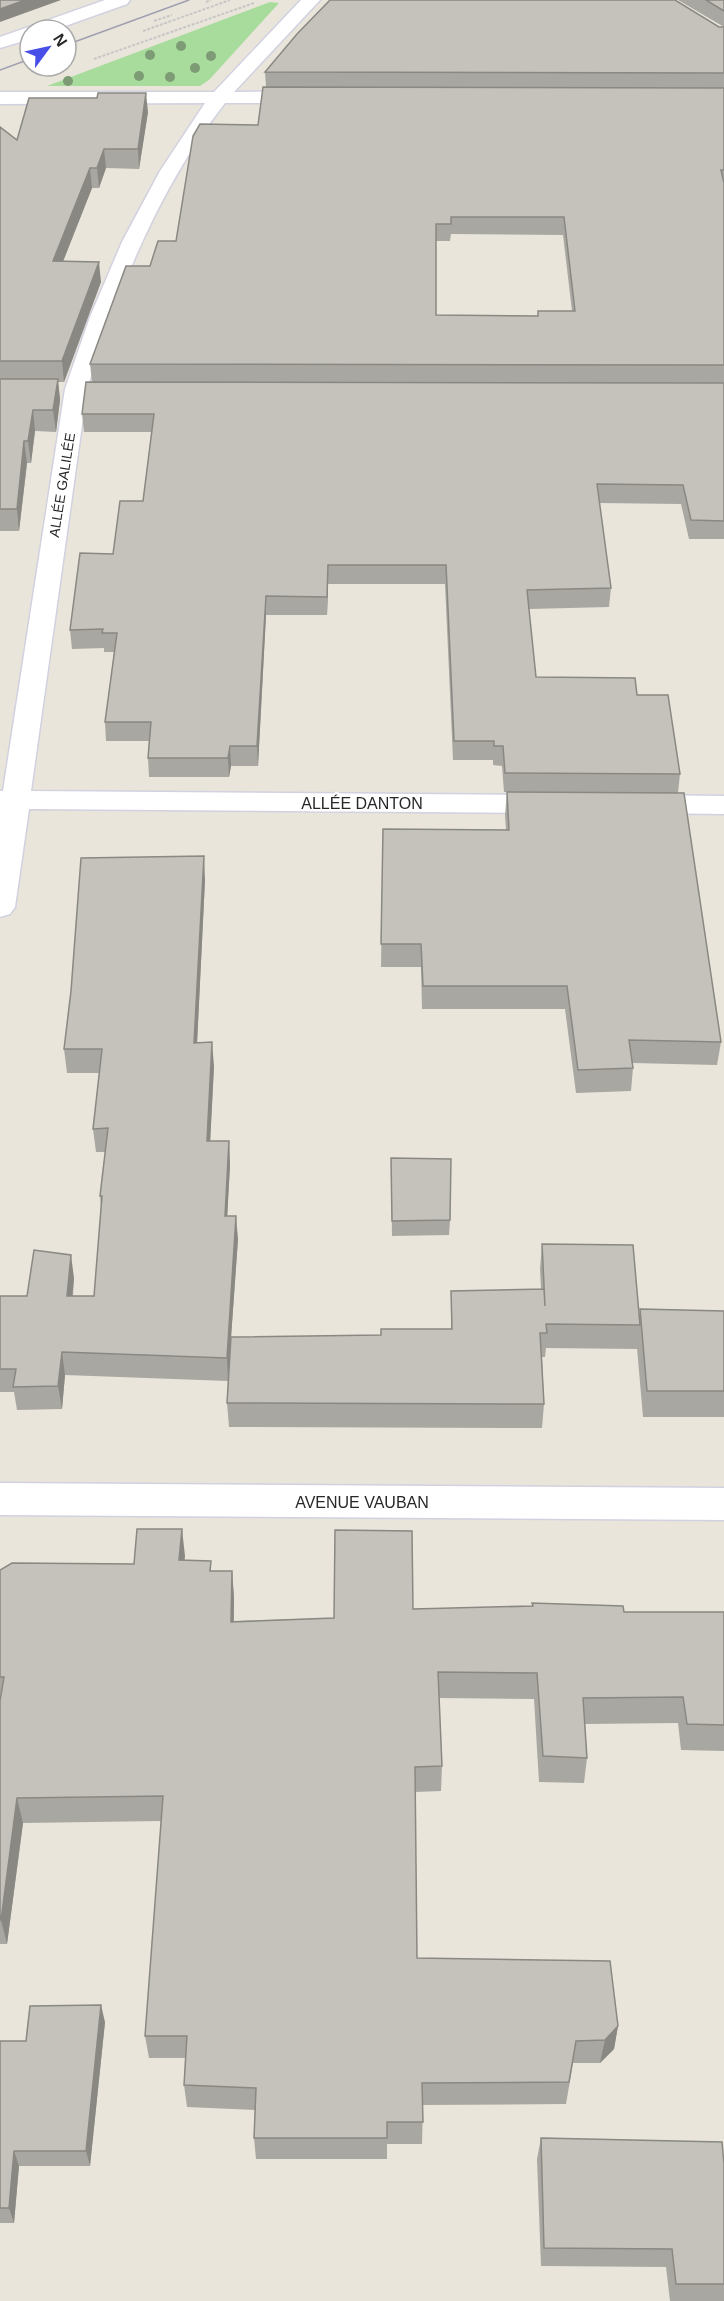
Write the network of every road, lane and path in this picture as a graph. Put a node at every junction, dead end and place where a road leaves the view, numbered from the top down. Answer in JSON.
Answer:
{"nodes":[{"id":1,"x":121,"y":0,"type":"edge"},
{"id":2,"x":212,"y":0,"type":"edge"},
{"id":3,"x":230,"y":0,"type":"edge"},
{"id":4,"x":262,"y":0,"type":"edge"},
{"id":5,"x":311,"y":0,"type":"edge"},
{"id":6,"x":206,"y":2,"type":"dead end"},
{"id":7,"x":71,"y":18,"type":"edge"},
{"id":8,"x":144,"y":31,"type":"dead end"},
{"id":9,"x":18,"y":37,"type":"edge"},
{"id":10,"x":0,"y":43,"type":"edge"},
{"id":11,"x":87,"y":62,"type":"dead end"},
{"id":12,"x":221,"y":96,"type":"junction"},
{"id":13,"x":322,"y":97,"type":"edge"},
{"id":14,"x":0,"y":98,"type":"edge"},
{"id":15,"x":7,"y":800,"type":"edge"},
{"id":16,"x":580,"y":804,"type":"edge"},
{"id":17,"x":616,"y":804,"type":"edge"},
{"id":18,"x":724,"y":805,"type":"edge"},
{"id":19,"x":0,"y":907,"type":"edge"},
{"id":20,"x":0,"y":1499,"type":"edge"},
{"id":21,"x":724,"y":1504,"type":"edge"}],
"edges":[{"from":1,"to":7,"type":"street"},
{"from":2,"to":6,"type":"path"},
{"from":3,"to":8,"type":"path"},
{"from":4,"to":11,"type":"path"},
{"from":5,"to":12,"type":"street","name":"ALLÉE GALILÉE"},
{"from":9,"to":10,"type":"street"},
{"from":12,"to":13,"type":"street"},
{"from":12,"to":14,"type":"street"},
{"from":12,"to":15,"type":"street","name":"ALLÉE GALILÉE"},
{"from":15,"to":16,"type":"street","name":"ALLÉE DANTON"},
{"from":15,"to":19,"type":"street","name":"ALLÉE GALILÉE"},
{"from":17,"to":18,"type":"street"},
{"from":20,"to":21,"type":"street","name":"AVENUE VAUBAN"}]}
